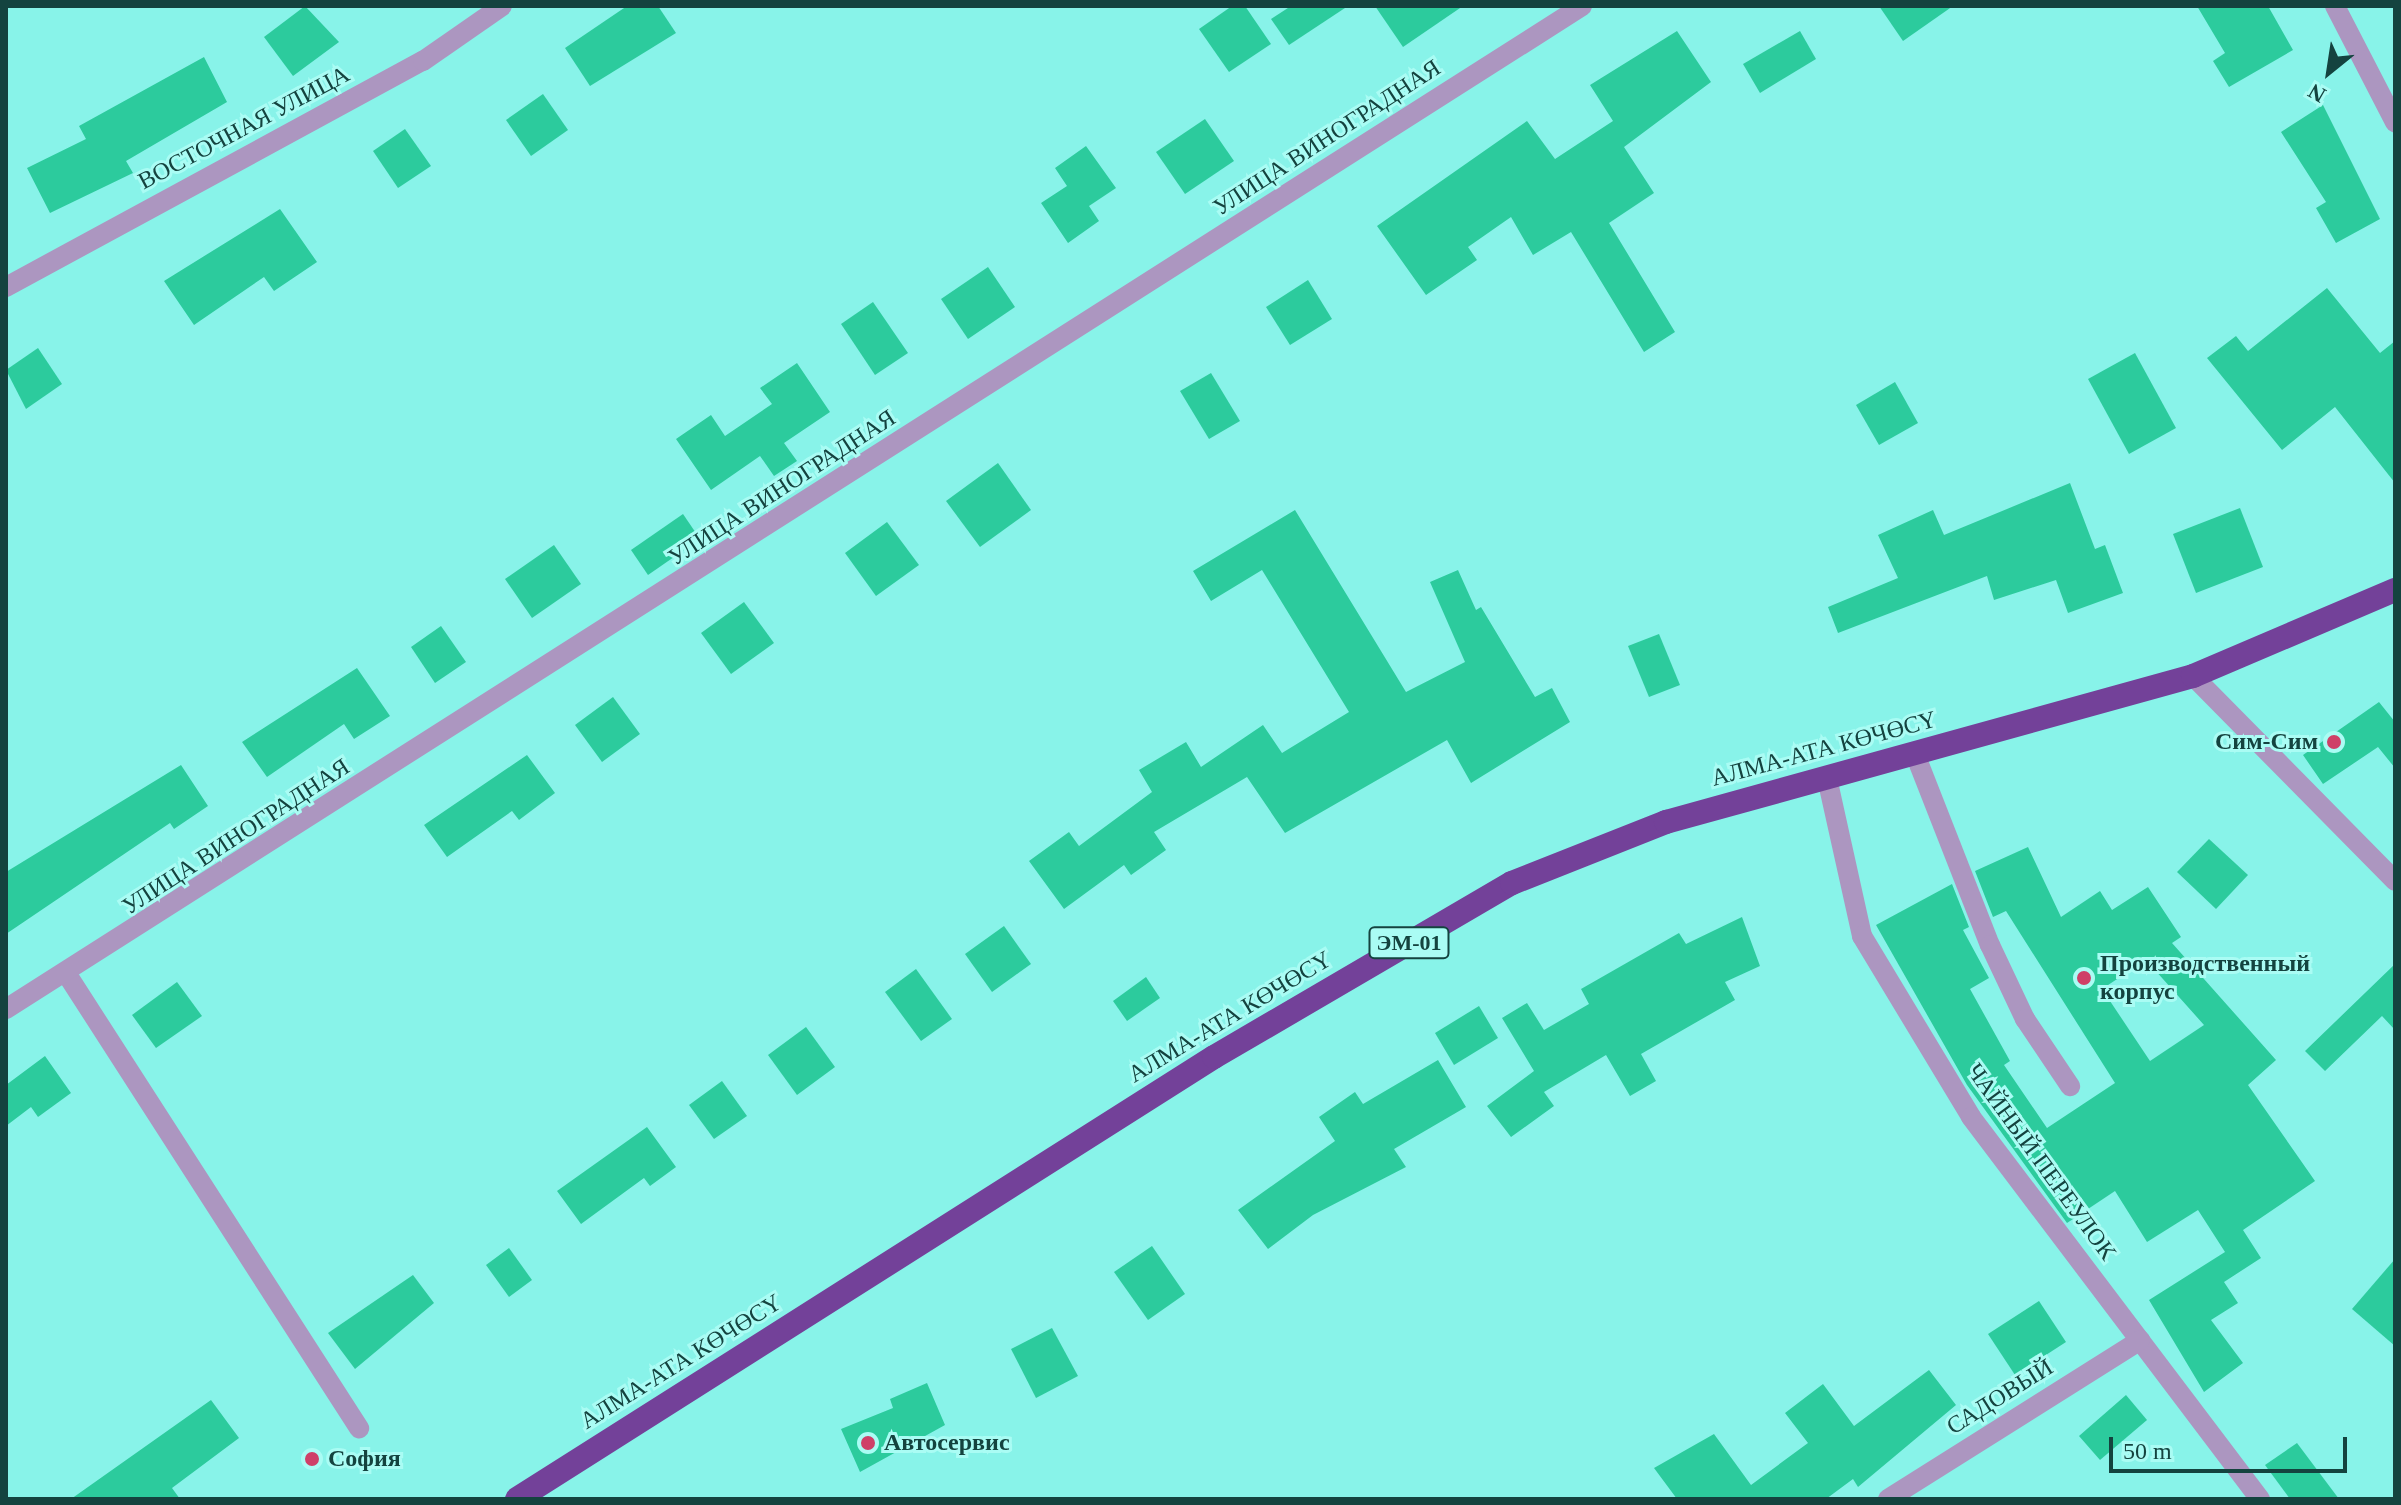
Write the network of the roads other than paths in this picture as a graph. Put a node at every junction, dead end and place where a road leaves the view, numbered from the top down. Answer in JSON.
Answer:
{"nodes":[{"id":1,"x":502,"y":6,"type":"edge"},
{"id":2,"x":1582,"y":6,"type":"edge"},
{"id":3,"x":2335,"y":6,"type":"edge"},
{"id":4,"x":2395,"y":122,"type":"edge"},
{"id":5,"x":6,"y":287,"type":"edge"},
{"id":6,"x":2395,"y":590,"type":"edge"},
{"id":7,"x":2193,"y":676,"type":"junction"},
{"id":8,"x":1915,"y":754,"type":"junction"},
{"id":9,"x":1827,"y":778,"type":"junction"},
{"id":10,"x":2395,"y":881,"type":"edge"},
{"id":11,"x":68,"y":976,"type":"junction"},
{"id":12,"x":6,"y":1009,"type":"edge"},
{"id":13,"x":2070,"y":1086,"type":"dead end"},
{"id":14,"x":2140,"y":1340,"type":"junction"},
{"id":15,"x":359,"y":1428,"type":"dead end"},
{"id":16,"x":517,"y":1499,"type":"edge"},
{"id":17,"x":1888,"y":1499,"type":"edge"},
{"id":18,"x":2260,"y":1499,"type":"edge"}],
"edges":[{"from":1,"to":5,"type":"street","name":"ВОСТОЧНАЯ УЛИЦА"},
{"from":2,"to":11,"type":"street","name":"УЛИЦА ВИНОГРАДНАЯ"},
{"from":3,"to":4,"type":"street"},
{"from":6,"to":7,"type":"highway","name":"АЛМА-АТА КӨЧӨСҮ","number":"ЭМ-01"},
{"from":7,"to":8,"type":"highway","name":"АЛМА-АТА КӨЧӨСҮ","number":"ЭМ-01"},
{"from":7,"to":10,"type":"street"},
{"from":8,"to":9,"type":"highway","name":"АЛМА-АТА КӨЧӨСҮ","number":"ЭМ-01"},
{"from":8,"to":13,"type":"street"},
{"from":9,"to":14,"type":"street","name":"ЧАЙНЫЙ ПЕРЕУЛОК"},
{"from":9,"to":16,"type":"highway","name":"АЛМА-АТА КӨЧӨСҮ","number":"ЭМ-01"},
{"from":11,"to":12,"type":"street","name":"УЛИЦА ВИНОГРАДНАЯ"},
{"from":11,"to":15,"type":"street"},
{"from":14,"to":17,"type":"street","name":"САДОВЫЙ"},
{"from":14,"to":18,"type":"street","name":"ЧАЙНЫЙ ПЕРЕУЛОК"}]}
